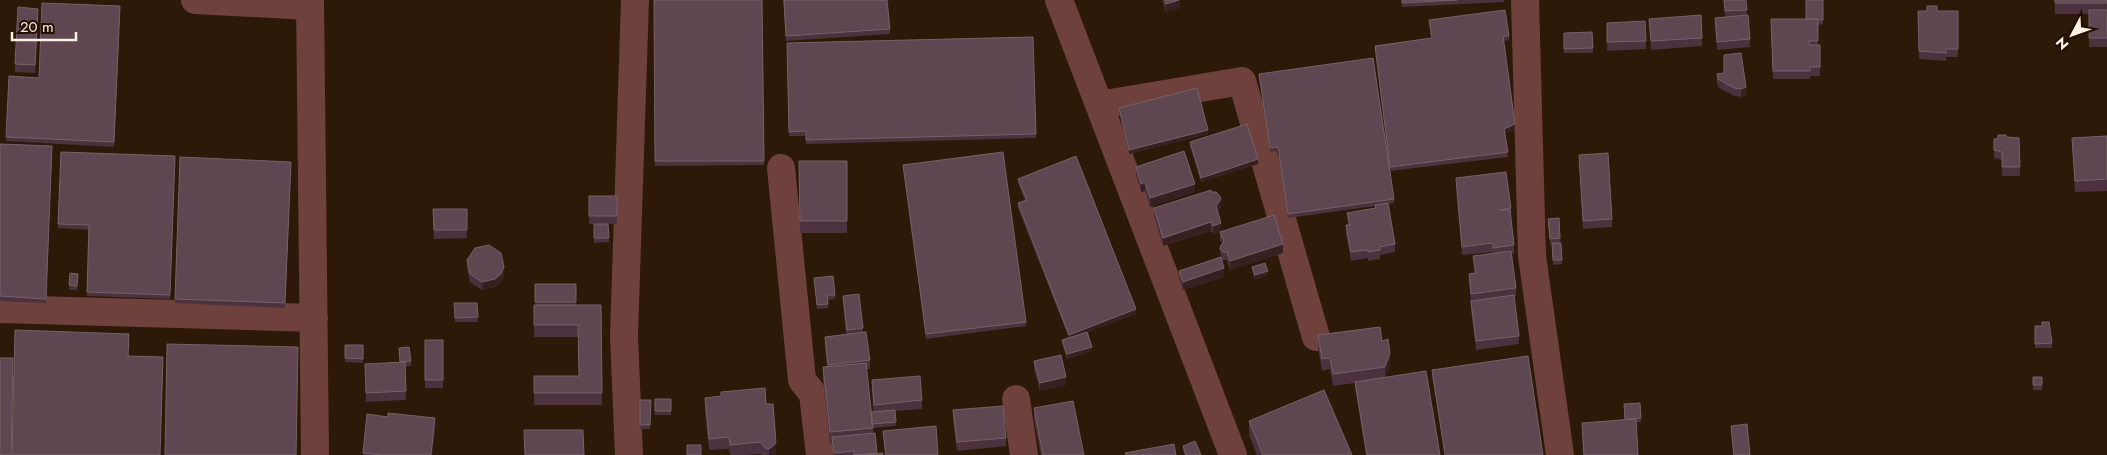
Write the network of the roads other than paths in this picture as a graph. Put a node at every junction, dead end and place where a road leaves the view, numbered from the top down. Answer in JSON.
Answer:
{"nodes":[{"id":1,"x":195,"y":0,"type":"edge"},
{"id":2,"x":635,"y":0,"type":"edge"},
{"id":3,"x":1059,"y":0,"type":"edge"},
{"id":4,"x":1525,"y":0,"type":"edge"},
{"id":5,"x":310,"y":3,"type":"edge"},
{"id":6,"x":1099,"y":105,"type":"junction"},
{"id":7,"x":781,"y":168,"type":"dead end"},
{"id":8,"x":0,"y":309,"type":"edge"},
{"id":9,"x":314,"y":318,"type":"junction"},
{"id":10,"x":1316,"y":337,"type":"edge"},
{"id":11,"x":1016,"y":399,"type":"dead end"},
{"id":12,"x":315,"y":455,"type":"edge"},
{"id":13,"x":629,"y":455,"type":"edge"},
{"id":14,"x":820,"y":455,"type":"edge"},
{"id":15,"x":1024,"y":455,"type":"edge"},
{"id":16,"x":1233,"y":455,"type":"edge"},
{"id":17,"x":1560,"y":455,"type":"edge"}],
"edges":[{"from":1,"to":5,"type":"street"},
{"from":2,"to":13,"type":"street"},
{"from":3,"to":6,"type":"street"},
{"from":4,"to":17,"type":"street"},
{"from":5,"to":9,"type":"street"},
{"from":6,"to":10,"type":"street"},
{"from":6,"to":16,"type":"street"},
{"from":7,"to":14,"type":"street"},
{"from":8,"to":9,"type":"street"},
{"from":9,"to":12,"type":"street"},
{"from":11,"to":15,"type":"street"}]}
